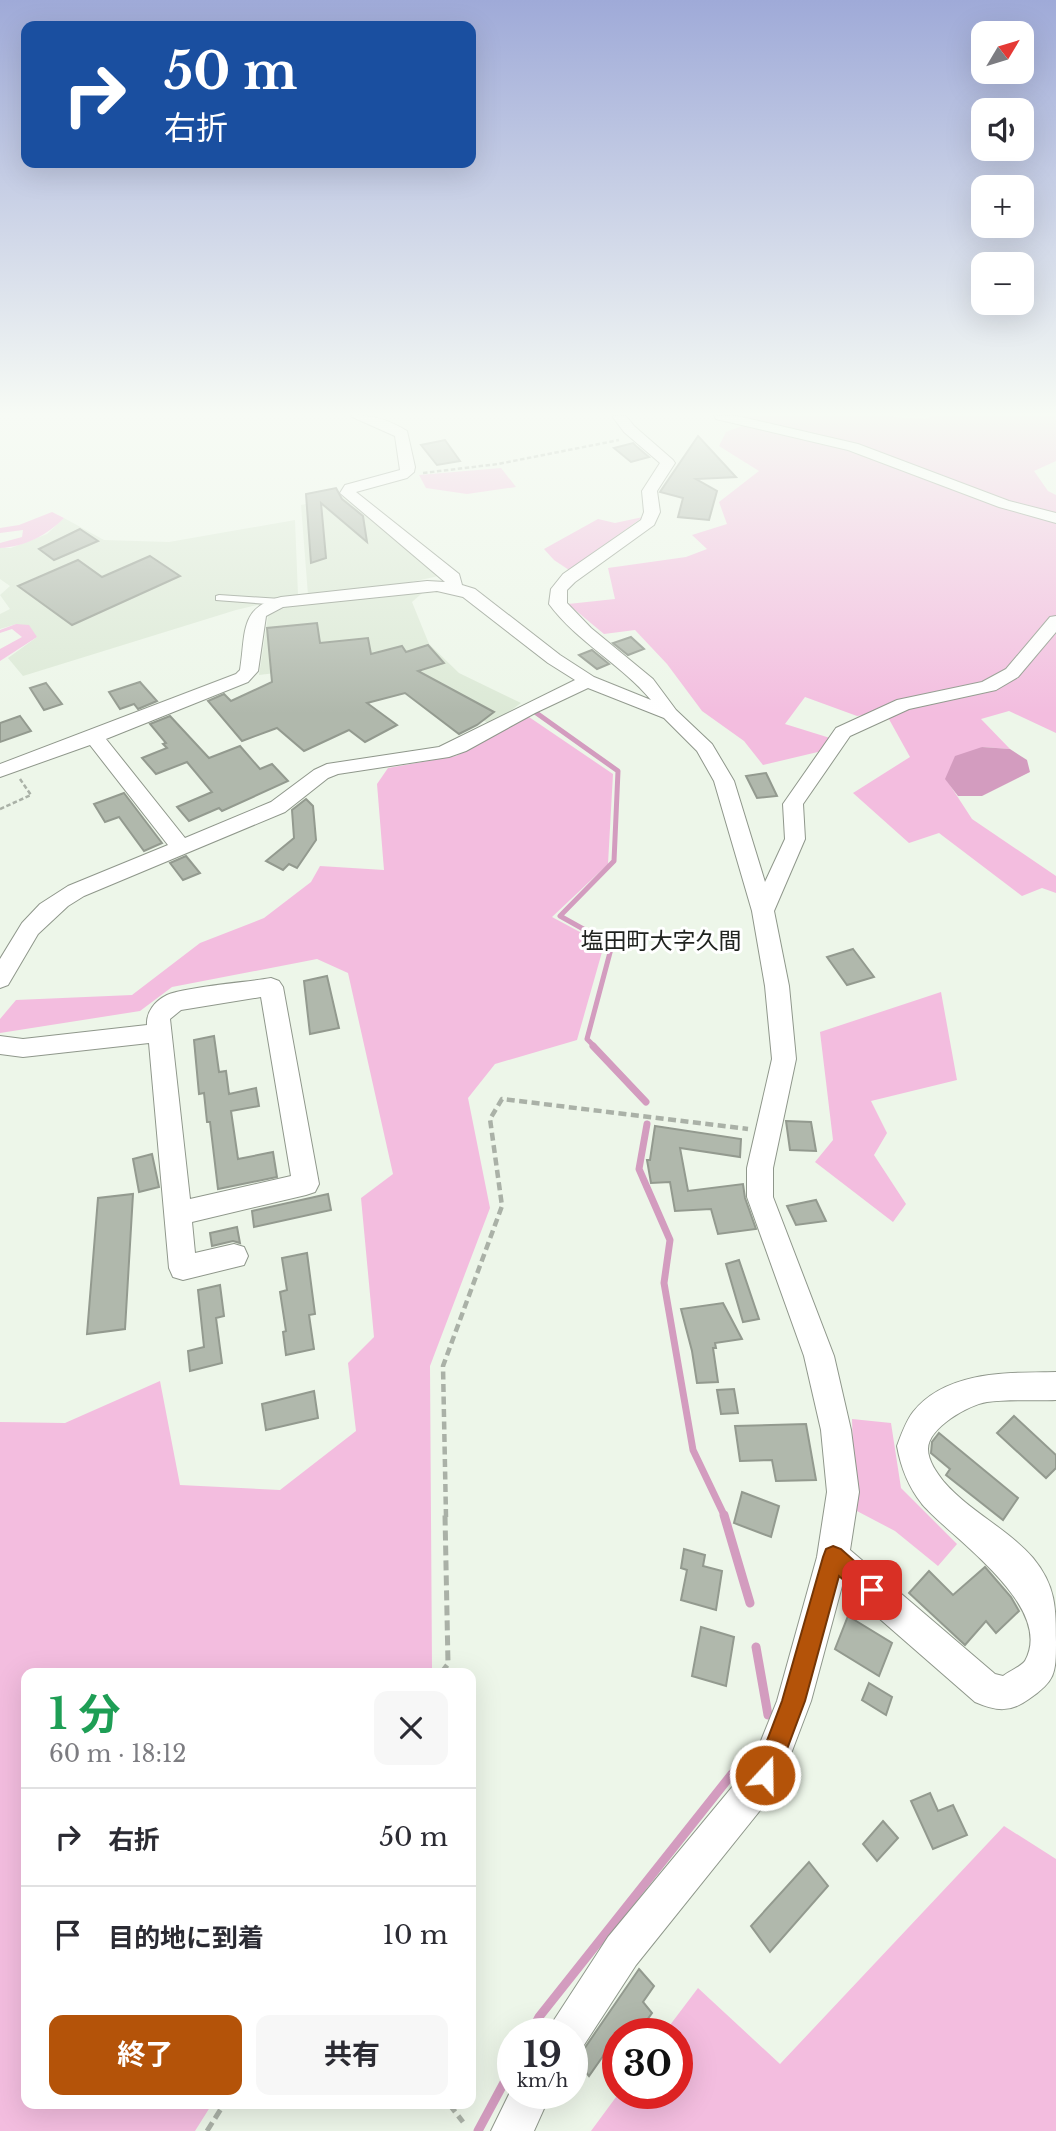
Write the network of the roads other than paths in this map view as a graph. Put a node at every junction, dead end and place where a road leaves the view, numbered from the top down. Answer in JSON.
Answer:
{"nodes":[{"id":1,"x":376,"y":515,"type":"edge"},
{"id":2,"x":651,"y":515,"type":"edge"},
{"id":3,"x":454,"y":586,"type":"junction"},
{"id":4,"x":219,"y":598,"type":"dead end"},
{"id":5,"x":281,"y":602,"type":"junction"},
{"id":6,"x":1056,"y":621,"type":"edge"},
{"id":7,"x":588,"y":681,"type":"junction"},
{"id":8,"x":670,"y":714,"type":"junction"},
{"id":9,"x":94,"y":737,"type":"junction"},
{"id":10,"x":6,"y":769,"type":"edge"},
{"id":11,"x":181,"y":847,"type":"junction"},
{"id":12,"x":763,"y":911,"type":"junction"},
{"id":13,"x":0,"y":979,"type":"edge"},
{"id":14,"x":160,"y":1033,"type":"junction"},
{"id":15,"x":0,"y":1045,"type":"edge"},
{"id":16,"x":177,"y":1214,"type":"junction"},
{"id":17,"x":234,"y":1256,"type":"dead end"},
{"id":18,"x":1056,"y":1386,"type":"edge"},
{"id":19,"x":833,"y":1557,"type":"junction"},
{"id":20,"x":578,"y":2018,"type":"edge"},
{"id":21,"x":523,"y":2109,"type":"edge"},
{"id":22,"x":512,"y":2131,"type":"edge"}],
"edges":[{"from":1,"to":3,"type":"street"},
{"from":2,"to":8,"type":"street"},
{"from":3,"to":5,"type":"street"},
{"from":3,"to":7,"type":"street"},
{"from":4,"to":5,"type":"lane"},
{"from":5,"to":9,"type":"street"},
{"from":6,"to":12,"type":"street"},
{"from":7,"to":8,"type":"street"},
{"from":7,"to":11,"type":"street"},
{"from":8,"to":12,"type":"street"},
{"from":9,"to":10,"type":"street"},
{"from":9,"to":11,"type":"street"},
{"from":11,"to":13,"type":"street"},
{"from":12,"to":19,"type":"street"},
{"from":14,"to":15,"type":"street"},
{"from":14,"to":16,"type":"street"},
{"from":14,"to":16,"type":"street"},
{"from":16,"to":17,"type":"street"},
{"from":18,"to":19,"type":"street"},
{"from":19,"to":20,"type":"street"},
{"from":21,"to":22,"type":"street"}]}
